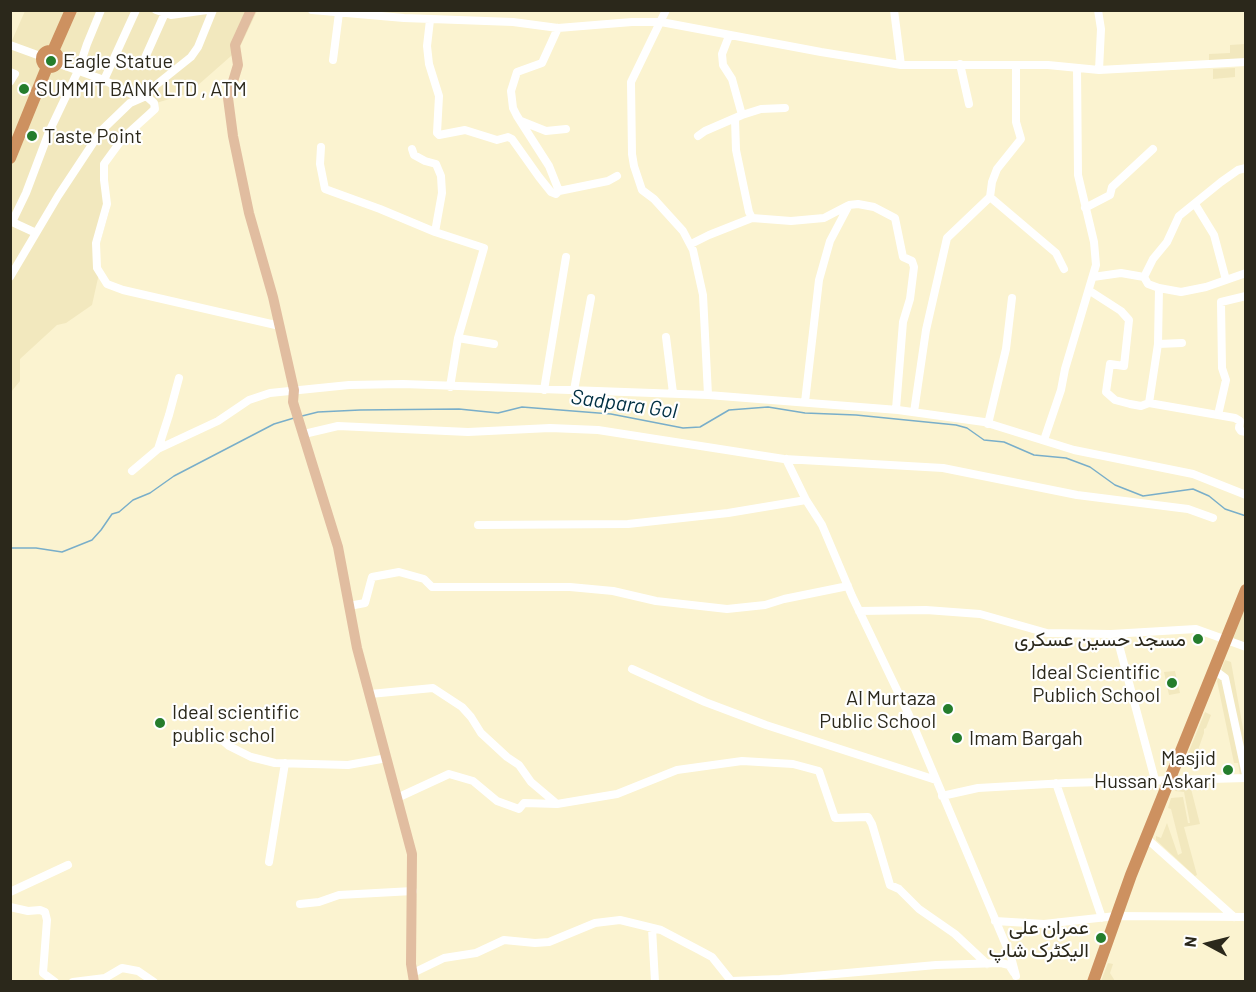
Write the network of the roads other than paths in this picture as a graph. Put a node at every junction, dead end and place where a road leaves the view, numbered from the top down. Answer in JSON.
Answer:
{"nodes":[{"id":1,"x":71,"y":10,"type":"edge"},
{"id":2,"x":102,"y":10,"type":"edge"},
{"id":3,"x":136,"y":10,"type":"edge"},
{"id":4,"x":207,"y":10,"type":"edge"},
{"id":5,"x":213,"y":10,"type":"edge"},
{"id":6,"x":251,"y":10,"type":"edge"},
{"id":7,"x":312,"y":10,"type":"edge"},
{"id":8,"x":666,"y":10,"type":"edge"},
{"id":9,"x":894,"y":10,"type":"edge"},
{"id":10,"x":1098,"y":10,"type":"edge"},
{"id":11,"x":323,"y":11,"type":"edge"},
{"id":12,"x":160,"y":12,"type":"edge"},
{"id":13,"x":178,"y":13,"type":"edge"},
{"id":14,"x":339,"y":13,"type":"junction"},
{"id":15,"x":378,"y":13,"type":"edge"},
{"id":16,"x":430,"y":20,"type":"junction"},
{"id":17,"x":661,"y":22,"type":"junction"},
{"id":18,"x":558,"y":28,"type":"junction"},
{"id":19,"x":729,"y":36,"type":"junction"},
{"id":20,"x":10,"y":45,"type":"edge"},
{"id":21,"x":50,"y":60,"type":"junction"},
{"id":22,"x":144,"y":60,"type":"dead end"},
{"id":23,"x":333,"y":60,"type":"dead end"},
{"id":24,"x":1245,"y":62,"type":"edge"},
{"id":25,"x":960,"y":64,"type":"junction"},
{"id":26,"x":901,"y":65,"type":"junction"},
{"id":27,"x":1016,"y":65,"type":"junction"},
{"id":28,"x":1077,"y":68,"type":"junction"},
{"id":29,"x":1099,"y":70,"type":"junction"},
{"id":30,"x":78,"y":71,"type":"junction"},
{"id":31,"x":10,"y":72,"type":"edge"},
{"id":32,"x":104,"y":80,"type":"junction"},
{"id":33,"x":10,"y":82,"type":"edge"},
{"id":34,"x":146,"y":96,"type":"junction"},
{"id":35,"x":969,"y":104,"type":"dead end"},
{"id":36,"x":785,"y":108,"type":"dead end"},
{"id":37,"x":739,"y":117,"type":"junction"},
{"id":38,"x":520,"y":121,"type":"junction"},
{"id":39,"x":566,"y":129,"type":"dead end"},
{"id":40,"x":698,"y":136,"type":"dead end"},
{"id":41,"x":321,"y":147,"type":"dead end"},
{"id":42,"x":412,"y":149,"type":"dead end"},
{"id":43,"x":1153,"y":149,"type":"dead end"},
{"id":44,"x":11,"y":157,"type":"edge"},
{"id":45,"x":1245,"y":168,"type":"edge"},
{"id":46,"x":617,"y":176,"type":"dead end"},
{"id":47,"x":559,"y":191,"type":"junction"},
{"id":48,"x":990,"y":197,"type":"junction"},
{"id":49,"x":1195,"y":204,"type":"junction"},
{"id":50,"x":849,"y":205,"type":"junction"},
{"id":51,"x":1085,"y":208,"type":"junction"},
{"id":52,"x":752,"y":219,"type":"junction"},
{"id":53,"x":11,"y":222,"type":"edge"},
{"id":54,"x":435,"y":232,"type":"junction"},
{"id":55,"x":36,"y":233,"type":"junction"},
{"id":56,"x":691,"y":244,"type":"junction"},
{"id":57,"x":566,"y":257,"type":"dead end"},
{"id":58,"x":1064,"y":269,"type":"dead end"},
{"id":59,"x":1245,"y":273,"type":"edge"},
{"id":60,"x":10,"y":277,"type":"edge"},
{"id":61,"x":1093,"y":277,"type":"junction"},
{"id":62,"x":1144,"y":277,"type":"junction"},
{"id":63,"x":1226,"y":280,"type":"junction"},
{"id":64,"x":1159,"y":288,"type":"junction"},
{"id":65,"x":1090,"y":291,"type":"junction"},
{"id":66,"x":1245,"y":296,"type":"edge"},
{"id":67,"x":591,"y":298,"type":"dead end"},
{"id":68,"x":1012,"y":298,"type":"dead end"},
{"id":69,"x":280,"y":326,"type":"junction"},
{"id":70,"x":666,"y":337,"type":"dead end"},
{"id":71,"x":458,"y":338,"type":"junction"},
{"id":72,"x":494,"y":344,"type":"dead end"},
{"id":73,"x":1158,"y":344,"type":"junction"},
{"id":74,"x":1182,"y":344,"type":"dead end"},
{"id":75,"x":179,"y":378,"type":"dead end"},
{"id":76,"x":450,"y":387,"type":"junction"},
{"id":77,"x":544,"y":390,"type":"junction"},
{"id":78,"x":574,"y":390,"type":"junction"},
{"id":79,"x":672,"y":393,"type":"junction"},
{"id":80,"x":708,"y":395,"type":"junction"},
{"id":81,"x":294,"y":396,"type":"junction"},
{"id":82,"x":805,"y":402,"type":"junction"},
{"id":83,"x":1149,"y":403,"type":"junction"},
{"id":84,"x":896,"y":410,"type":"junction"},
{"id":85,"x":914,"y":412,"type":"junction"},
{"id":86,"x":1218,"y":415,"type":"junction"},
{"id":87,"x":988,"y":424,"type":"junction"},
{"id":88,"x":303,"y":432,"type":"junction"},
{"id":89,"x":1245,"y":432,"type":"edge"},
{"id":90,"x":1044,"y":440,"type":"junction"},
{"id":91,"x":158,"y":449,"type":"junction"},
{"id":92,"x":786,"y":459,"type":"junction"},
{"id":93,"x":132,"y":471,"type":"dead end"},
{"id":94,"x":1245,"y":495,"type":"edge"},
{"id":95,"x":806,"y":500,"type":"junction"},
{"id":96,"x":1213,"y":518,"type":"dead end"},
{"id":97,"x":478,"y":525,"type":"dead end"},
{"id":98,"x":848,"y":586,"type":"junction"},
{"id":99,"x":1245,"y":590,"type":"edge"},
{"id":100,"x":349,"y":606,"type":"junction"},
{"id":101,"x":859,"y":611,"type":"junction"},
{"id":102,"x":1116,"y":634,"type":"junction"},
{"id":103,"x":1225,"y":639,"type":"junction"},
{"id":104,"x":1245,"y":647,"type":"edge"},
{"id":105,"x":632,"y":669,"type":"dead end"},
{"id":106,"x":1214,"y":669,"type":"junction"},
{"id":107,"x":369,"y":694,"type":"junction"},
{"id":108,"x":215,"y":734,"type":"dead end"},
{"id":109,"x":387,"y":758,"type":"junction"},
{"id":110,"x":285,"y":763,"type":"junction"},
{"id":111,"x":1245,"y":777,"type":"edge"},
{"id":112,"x":1169,"y":779,"type":"junction"},
{"id":113,"x":936,"y":780,"type":"junction"},
{"id":114,"x":1155,"y":780,"type":"junction"},
{"id":115,"x":1056,"y":783,"type":"junction"},
{"id":116,"x":942,"y":796,"type":"junction"},
{"id":117,"x":397,"y":798,"type":"junction"},
{"id":118,"x":557,"y":804,"type":"junction"},
{"id":119,"x":1146,"y":838,"type":"junction"},
{"id":120,"x":269,"y":862,"type":"dead end"},
{"id":121,"x":68,"y":865,"type":"dead end"},
{"id":122,"x":413,"y":891,"type":"junction"},
{"id":123,"x":10,"y":892,"type":"edge"},
{"id":124,"x":300,"y":904,"type":"dead end"},
{"id":125,"x":10,"y":907,"type":"edge"},
{"id":126,"x":1116,"y":916,"type":"junction"},
{"id":127,"x":1234,"y":917,"type":"junction"},
{"id":128,"x":1245,"y":917,"type":"edge"},
{"id":129,"x":1102,"y":918,"type":"junction"},
{"id":130,"x":995,"y":921,"type":"junction"},
{"id":131,"x":652,"y":928,"type":"junction"},
{"id":132,"x":987,"y":964,"type":"junction"},
{"id":133,"x":413,"y":977,"type":"edge"},
{"id":134,"x":1017,"y":979,"type":"edge"},
{"id":135,"x":55,"y":981,"type":"edge"},
{"id":136,"x":73,"y":981,"type":"edge"},
{"id":137,"x":154,"y":981,"type":"edge"},
{"id":138,"x":655,"y":981,"type":"edge"},
{"id":139,"x":732,"y":981,"type":"edge"},
{"id":140,"x":1093,"y":981,"type":"edge"}],
"edges":[{"from":1,"to":21,"type":"highway"},
{"from":2,"to":30,"type":"street"},
{"from":3,"to":32,"type":"street"},
{"from":4,"to":13,"type":"street"},
{"from":5,"to":34,"type":"street"},
{"from":6,"to":69,"type":"main road"},
{"from":7,"to":11,"type":"street"},
{"from":8,"to":17,"type":"street"},
{"from":9,"to":26,"type":"street"},
{"from":10,"to":29,"type":"street"},
{"from":11,"to":14,"type":"street"},
{"from":12,"to":13,"type":"street"},
{"from":12,"to":22,"type":"street"},
{"from":14,"to":15,"type":"street"},
{"from":14,"to":23,"type":"street"},
{"from":15,"to":16,"type":"street"},
{"from":16,"to":18,"type":"street"},
{"from":16,"to":47,"type":"street"},
{"from":17,"to":18,"type":"street"},
{"from":17,"to":19,"type":"street"},
{"from":17,"to":56,"type":"street"},
{"from":18,"to":38,"type":"street"},
{"from":19,"to":26,"type":"street"},
{"from":19,"to":37,"type":"street"},
{"from":20,"to":21,"type":"street"},
{"from":21,"to":30,"type":"street"},
{"from":21,"to":44,"type":"highway"},
{"from":24,"to":29,"type":"street"},
{"from":25,"to":26,"type":"street"},
{"from":25,"to":27,"type":"street"},
{"from":25,"to":35,"type":"street"},
{"from":27,"to":28,"type":"street"},
{"from":27,"to":48,"type":"street"},
{"from":28,"to":29,"type":"street"},
{"from":28,"to":51,"type":"street"},
{"from":30,"to":32,"type":"street"},
{"from":30,"to":53,"type":"street"},
{"from":31,"to":33,"type":"street"},
{"from":32,"to":34,"type":"street"},
{"from":34,"to":55,"type":"street"},
{"from":34,"to":69,"type":"street"},
{"from":36,"to":37,"type":"street"},
{"from":37,"to":40,"type":"street"},
{"from":37,"to":52,"type":"street"},
{"from":38,"to":39,"type":"street"},
{"from":38,"to":47,"type":"street"},
{"from":41,"to":54,"type":"street"},
{"from":42,"to":54,"type":"street"},
{"from":43,"to":51,"type":"street"},
{"from":45,"to":49,"type":"street"},
{"from":46,"to":47,"type":"street"},
{"from":48,"to":58,"type":"street"},
{"from":48,"to":85,"type":"street"},
{"from":49,"to":62,"type":"street"},
{"from":49,"to":63,"type":"street"},
{"from":50,"to":52,"type":"street"},
{"from":50,"to":82,"type":"street"},
{"from":50,"to":84,"type":"street"},
{"from":51,"to":61,"type":"street"},
{"from":52,"to":56,"type":"street"},
{"from":53,"to":55,"type":"street"},
{"from":54,"to":71,"type":"street"},
{"from":55,"to":60,"type":"street"},
{"from":56,"to":80,"type":"street"},
{"from":57,"to":77,"type":"street"},
{"from":59,"to":63,"type":"street"},
{"from":61,"to":62,"type":"street"},
{"from":61,"to":65,"type":"street"},
{"from":62,"to":64,"type":"street"},
{"from":63,"to":64,"type":"street"},
{"from":64,"to":73,"type":"street"},
{"from":65,"to":83,"type":"street"},
{"from":65,"to":90,"type":"street"},
{"from":66,"to":86,"type":"street"},
{"from":67,"to":78,"type":"street"},
{"from":68,"to":87,"type":"street"},
{"from":69,"to":81,"type":"main road"},
{"from":70,"to":79,"type":"street"},
{"from":71,"to":72,"type":"street"},
{"from":71,"to":76,"type":"street"},
{"from":73,"to":74,"type":"street"},
{"from":73,"to":83,"type":"street"},
{"from":75,"to":91,"type":"street"},
{"from":76,"to":77,"type":"street"},
{"from":76,"to":81,"type":"street"},
{"from":77,"to":78,"type":"street"},
{"from":78,"to":79,"type":"street"},
{"from":79,"to":80,"type":"street"},
{"from":80,"to":82,"type":"street"},
{"from":81,"to":88,"type":"main road"},
{"from":81,"to":91,"type":"street"},
{"from":82,"to":84,"type":"street"},
{"from":83,"to":86,"type":"street"},
{"from":84,"to":85,"type":"street"},
{"from":85,"to":87,"type":"street"},
{"from":86,"to":89,"type":"street"},
{"from":87,"to":90,"type":"street"},
{"from":88,"to":92,"type":"street"},
{"from":88,"to":100,"type":"main road"},
{"from":90,"to":94,"type":"street"},
{"from":91,"to":93,"type":"street"},
{"from":92,"to":95,"type":"street"},
{"from":92,"to":96,"type":"street"},
{"from":95,"to":97,"type":"street"},
{"from":95,"to":98,"type":"street"},
{"from":98,"to":100,"type":"street"},
{"from":98,"to":101,"type":"street"},
{"from":99,"to":103,"type":"highway"},
{"from":100,"to":107,"type":"main road"},
{"from":101,"to":102,"type":"street"},
{"from":101,"to":113,"type":"street"},
{"from":102,"to":103,"type":"street"},
{"from":102,"to":114,"type":"street"},
{"from":103,"to":104,"type":"street"},
{"from":103,"to":106,"type":"highway"},
{"from":105,"to":113,"type":"street"},
{"from":106,"to":111,"type":"street"},
{"from":106,"to":112,"type":"highway"},
{"from":107,"to":109,"type":"main road"},
{"from":107,"to":118,"type":"street"},
{"from":108,"to":110,"type":"street"},
{"from":109,"to":110,"type":"street"},
{"from":109,"to":117,"type":"main road"},
{"from":110,"to":120,"type":"street"},
{"from":111,"to":112,"type":"street"},
{"from":112,"to":114,"type":"street"},
{"from":112,"to":119,"type":"highway"},
{"from":113,"to":116,"type":"street"},
{"from":114,"to":115,"type":"street"},
{"from":115,"to":116,"type":"street"},
{"from":115,"to":129,"type":"street"},
{"from":116,"to":130,"type":"street"},
{"from":117,"to":118,"type":"street"},
{"from":117,"to":122,"type":"main road"},
{"from":118,"to":132,"type":"street"},
{"from":119,"to":126,"type":"highway"},
{"from":119,"to":127,"type":"street"},
{"from":121,"to":123,"type":"street"},
{"from":122,"to":124,"type":"street"},
{"from":122,"to":133,"type":"main road"},
{"from":125,"to":135,"type":"street"},
{"from":126,"to":127,"type":"street"},
{"from":126,"to":129,"type":"street"},
{"from":126,"to":140,"type":"highway"},
{"from":127,"to":128,"type":"street"},
{"from":129,"to":130,"type":"street"},
{"from":130,"to":134,"type":"street"},
{"from":131,"to":133,"type":"street"},
{"from":131,"to":138,"type":"street"},
{"from":131,"to":139,"type":"street"},
{"from":132,"to":134,"type":"street"},
{"from":132,"to":139,"type":"street"},
{"from":136,"to":137,"type":"street"}]}
